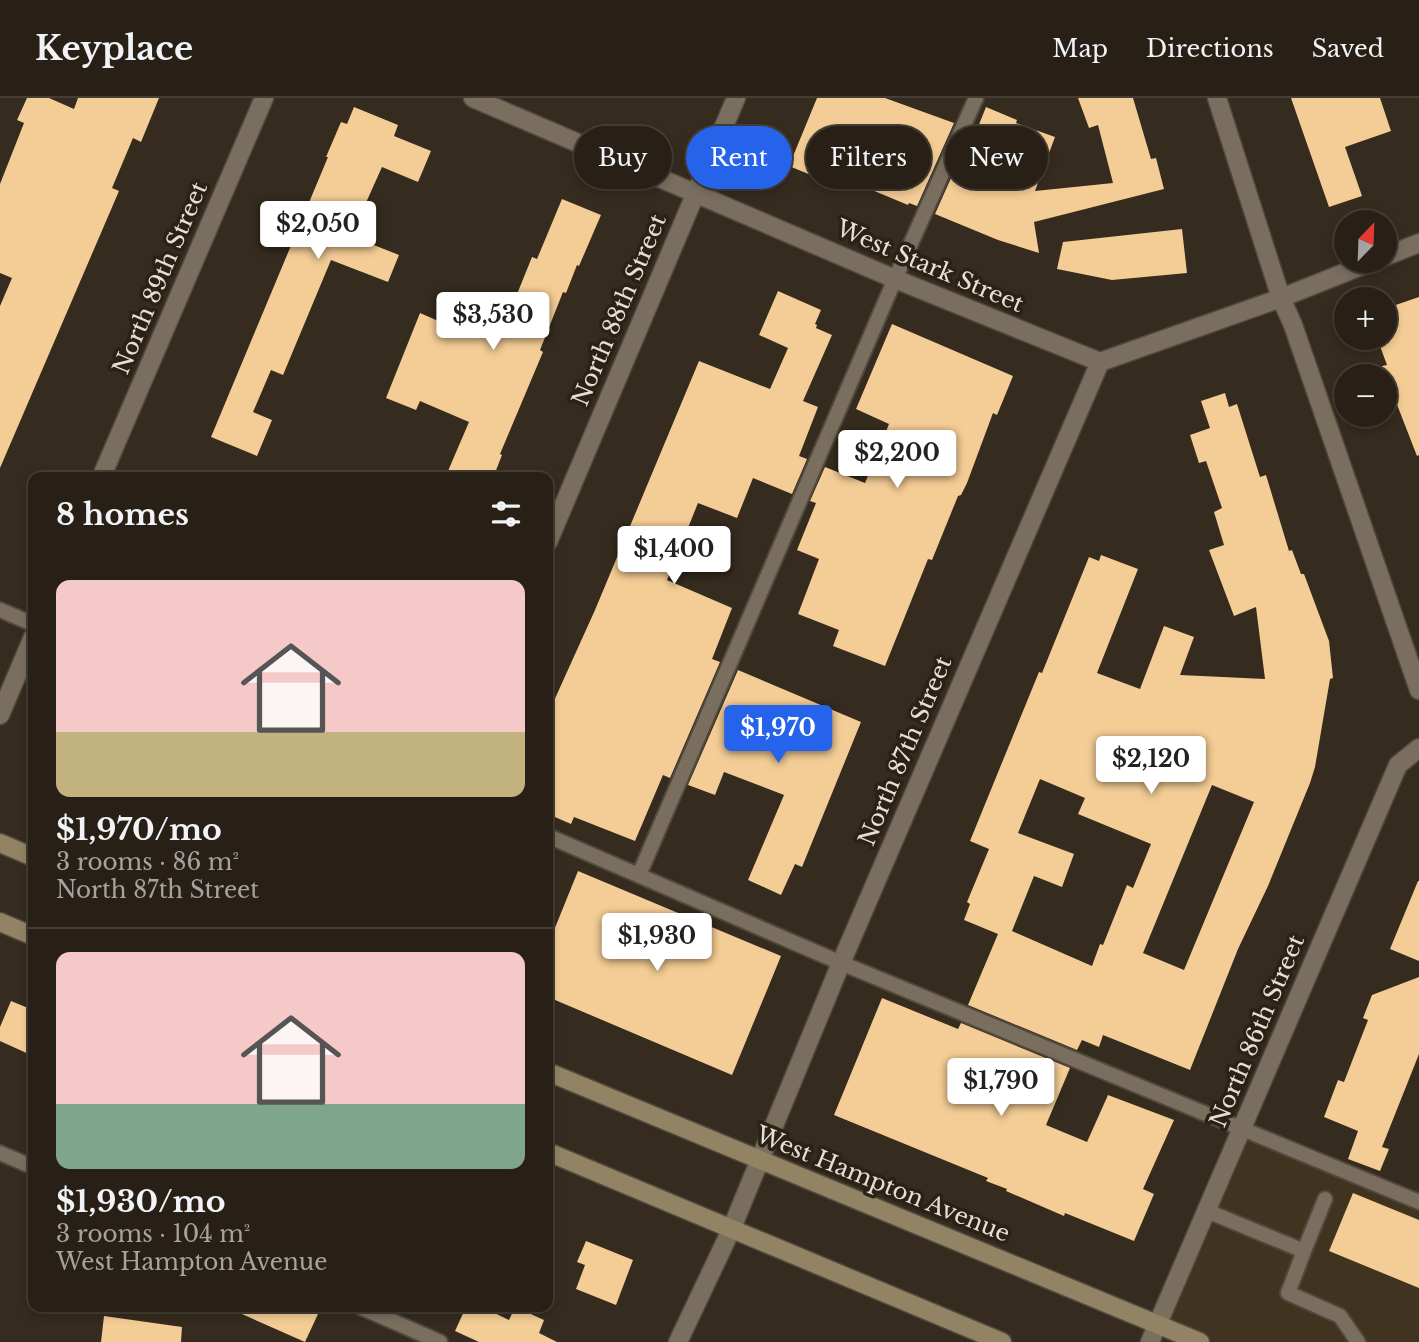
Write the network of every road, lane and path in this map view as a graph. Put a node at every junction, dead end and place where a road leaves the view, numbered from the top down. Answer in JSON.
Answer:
{"nodes":[{"id":1,"x":264,"y":98,"type":"edge"},
{"id":2,"x":473,"y":98,"type":"edge"},
{"id":3,"x":736,"y":98,"type":"edge"},
{"id":4,"x":976,"y":98,"type":"edge"},
{"id":5,"x":1217,"y":98,"type":"edge"},
{"id":6,"x":498,"y":103,"type":"edge"},
{"id":7,"x":695,"y":193,"type":"junction"},
{"id":8,"x":1419,"y":243,"type":"edge"},
{"id":9,"x":1397,"y":252,"type":"edge"},
{"id":10,"x":1344,"y":273,"type":"edge"},
{"id":11,"x":895,"y":279,"type":"junction"},
{"id":12,"x":1281,"y":298,"type":"junction"},
{"id":13,"x":1100,"y":362,"type":"junction"},
{"id":14,"x":104,"y":472,"type":"edge"},
{"id":15,"x":553,"y":530,"type":"edge"},
{"id":16,"x":0,"y":610,"type":"edge"},
{"id":17,"x":28,"y":622,"type":"edge"},
{"id":18,"x":28,"y":649,"type":"edge"},
{"id":19,"x":1419,"y":690,"type":"edge"},
{"id":20,"x":0,"y":715,"type":"edge"},
{"id":21,"x":1419,"y":748,"type":"edge"},
{"id":22,"x":553,"y":838,"type":"edge"},
{"id":23,"x":0,"y":843,"type":"edge"},
{"id":24,"x":28,"y":855,"type":"edge"},
{"id":25,"x":639,"y":875,"type":"junction"},
{"id":26,"x":0,"y":922,"type":"edge"},
{"id":27,"x":28,"y":934,"type":"edge"},
{"id":28,"x":841,"y":963,"type":"junction"},
{"id":29,"x":553,"y":1074,"type":"edge"},
{"id":30,"x":1241,"y":1129,"type":"junction"},
{"id":31,"x":0,"y":1153,"type":"edge"},
{"id":32,"x":553,"y":1154,"type":"edge"},
{"id":33,"x":760,"y":1160,"type":"junction"},
{"id":34,"x":28,"y":1165,"type":"edge"},
{"id":35,"x":1325,"y":1199,"type":"dead end"},
{"id":36,"x":1419,"y":1202,"type":"edge"},
{"id":37,"x":1207,"y":1210,"type":"junction"},
{"id":38,"x":730,"y":1230,"type":"junction"},
{"id":39,"x":1304,"y":1251,"type":"junction"},
{"id":40,"x":371,"y":1312,"type":"edge"},
{"id":41,"x":1158,"y":1324,"type":"junction"},
{"id":42,"x":440,"y":1342,"type":"edge"},
{"id":43,"x":678,"y":1342,"type":"edge"},
{"id":44,"x":1002,"y":1342,"type":"edge"},
{"id":45,"x":1150,"y":1342,"type":"edge"},
{"id":46,"x":1200,"y":1342,"type":"edge"},
{"id":47,"x":1358,"y":1342,"type":"edge"}],
"edges":[{"from":1,"to":14,"type":"street","name":"North 89th Street"},
{"from":2,"to":6,"type":"street","name":"West Stark Street"},
{"from":3,"to":7,"type":"street","name":"North 88th Street"},
{"from":4,"to":11,"type":"lane"},
{"from":5,"to":12,"type":"street"},
{"from":6,"to":7,"type":"street","name":"West Stark Street"},
{"from":7,"to":11,"type":"street","name":"West Stark Street"},
{"from":7,"to":15,"type":"street","name":"North 88th Street"},
{"from":8,"to":9,"type":"street"},
{"from":10,"to":12,"type":"street"},
{"from":11,"to":13,"type":"street","name":"West Stark Street"},
{"from":11,"to":25,"type":"lane"},
{"from":12,"to":13,"type":"street"},
{"from":12,"to":19,"type":"street"},
{"from":13,"to":28,"type":"street","name":"North 87th Street"},
{"from":16,"to":17,"type":"lane"},
{"from":18,"to":20,"type":"street"},
{"from":21,"to":30,"type":"street","name":"North 86th Street"},
{"from":22,"to":25,"type":"lane"},
{"from":23,"to":24,"type":"main road"},
{"from":25,"to":28,"type":"lane"},
{"from":26,"to":27,"type":"main road"},
{"from":28,"to":30,"type":"lane"},
{"from":28,"to":33,"type":"street","name":"North 87th Street"},
{"from":29,"to":33,"type":"main road","name":"West Hampton Avenue"},
{"from":30,"to":36,"type":"lane"},
{"from":30,"to":37,"type":"street","name":"North 86th Street"},
{"from":31,"to":34,"type":"lane"},
{"from":32,"to":38,"type":"main road"},
{"from":33,"to":38,"type":"street","name":"North 87th Street"},
{"from":33,"to":41,"type":"main road","name":"West Hampton Avenue"},
{"from":35,"to":39,"type":"lane"},
{"from":37,"to":39,"type":"lane"},
{"from":37,"to":41,"type":"street","name":"North 86th Street"},
{"from":38,"to":43,"type":"street","name":"North 87th Street"},
{"from":38,"to":44,"type":"main road"},
{"from":39,"to":47,"type":"lane"},
{"from":40,"to":42,"type":"lane"},
{"from":41,"to":45,"type":"street","name":"North 86th Street"},
{"from":41,"to":46,"type":"main road","name":"West Hampton Avenue"}]}
